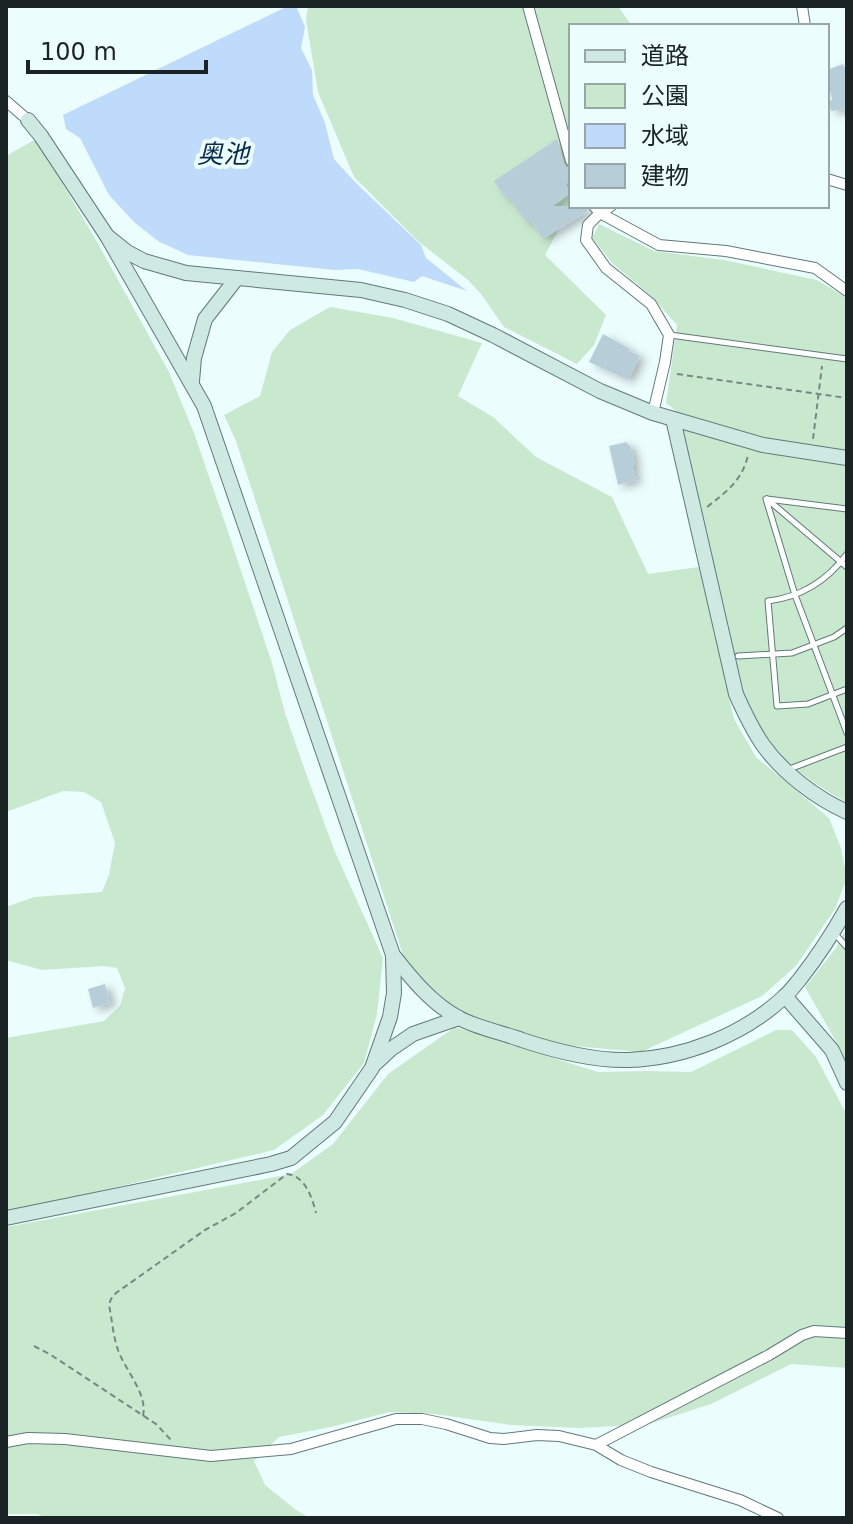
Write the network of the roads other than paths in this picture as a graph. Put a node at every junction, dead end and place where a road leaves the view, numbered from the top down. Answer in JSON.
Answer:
{"nodes":[{"id":1,"x":528,"y":6,"type":"edge"},
{"id":2,"x":6,"y":101,"type":"edge"},
{"id":3,"x":28,"y":120,"type":"joint"},
{"id":4,"x":569,"y":154,"type":"edge"},
{"id":5,"x":597,"y":209,"type":"edge"},
{"id":6,"x":107,"y":236,"type":"junction"},
{"id":7,"x":237,"y":278,"type":"junction"},
{"id":8,"x":847,"y":291,"type":"edge"},
{"id":9,"x":669,"y":335,"type":"junction"},
{"id":10,"x":847,"y":359,"type":"edge"},
{"id":11,"x":192,"y":382,"type":"junction"},
{"id":12,"x":653,"y":413,"type":"junction"},
{"id":13,"x":673,"y":419,"type":"junction"},
{"id":14,"x":847,"y":458,"type":"edge"},
{"id":15,"x":766,"y":499,"type":"junction"},
{"id":16,"x":847,"y":509,"type":"edge"},
{"id":17,"x":847,"y":554,"type":"edge"},
{"id":18,"x":841,"y":562,"type":"junction"},
{"id":19,"x":847,"y":567,"type":"edge"},
{"id":20,"x":795,"y":595,"type":"junction"},
{"id":21,"x":847,"y":628,"type":"edge"},
{"id":22,"x":813,"y":644,"type":"junction"},
{"id":23,"x":771,"y":654,"type":"junction"},
{"id":24,"x":738,"y":656,"type":"dead end"},
{"id":25,"x":847,"y":689,"type":"edge"},
{"id":26,"x":832,"y":695,"type":"junction"},
{"id":27,"x":847,"y":733,"type":"edge"},
{"id":28,"x":847,"y":747,"type":"edge"},
{"id":29,"x":786,"y":771,"type":"junction"},
{"id":30,"x":846,"y":813,"type":"edge"},
{"id":31,"x":847,"y":908,"type":"edge"},
{"id":32,"x":833,"y":932,"type":"junction"},
{"id":33,"x":847,"y":947,"type":"edge"},
{"id":34,"x":393,"y":955,"type":"junction"},
{"id":35,"x":785,"y":996,"type":"junction"},
{"id":36,"x":459,"y":1018,"type":"junction"},
{"id":37,"x":372,"y":1068,"type":"junction"},
{"id":38,"x":847,"y":1083,"type":"edge"},
{"id":39,"x":6,"y":1218,"type":"edge"},
{"id":40,"x":847,"y":1333,"type":"edge"},
{"id":41,"x":6,"y":1442,"type":"edge"},
{"id":42,"x":596,"y":1445,"type":"junction"},
{"id":43,"x":778,"y":1518,"type":"edge"}],
"edges":[{"from":1,"to":4,"type":"street"},
{"from":2,"to":3,"type":"street"},
{"from":3,"to":6,"type":"street"},
{"from":5,"to":8,"type":"street"},
{"from":5,"to":9,"type":"street"},
{"from":6,"to":7,"type":"street"},
{"from":6,"to":11,"type":"street"},
{"from":7,"to":11,"type":"street"},
{"from":7,"to":12,"type":"street"},
{"from":9,"to":10,"type":"lane"},
{"from":9,"to":12,"type":"street"},
{"from":11,"to":34,"type":"street"},
{"from":12,"to":13,"type":"street"},
{"from":13,"to":14,"type":"street"},
{"from":13,"to":29,"type":"street"},
{"from":15,"to":16,"type":"lane"},
{"from":15,"to":18,"type":"lane"},
{"from":15,"to":20,"type":"lane"},
{"from":17,"to":18,"type":"lane"},
{"from":18,"to":19,"type":"lane"},
{"from":18,"to":20,"type":"lane"},
{"from":20,"to":22,"type":"lane"},
{"from":20,"to":23,"type":"lane"},
{"from":21,"to":22,"type":"lane"},
{"from":22,"to":23,"type":"lane"},
{"from":22,"to":26,"type":"lane"},
{"from":23,"to":24,"type":"lane"},
{"from":23,"to":26,"type":"lane"},
{"from":25,"to":26,"type":"lane"},
{"from":26,"to":27,"type":"lane"},
{"from":28,"to":29,"type":"lane"},
{"from":29,"to":30,"type":"street"},
{"from":31,"to":32,"type":"street"},
{"from":32,"to":33,"type":"lane"},
{"from":32,"to":35,"type":"street"},
{"from":34,"to":36,"type":"street"},
{"from":34,"to":37,"type":"street"},
{"from":35,"to":36,"type":"street"},
{"from":35,"to":38,"type":"street"},
{"from":36,"to":37,"type":"street"},
{"from":37,"to":39,"type":"street"},
{"from":40,"to":42,"type":"street"},
{"from":41,"to":42,"type":"street"},
{"from":42,"to":43,"type":"street"}]}
